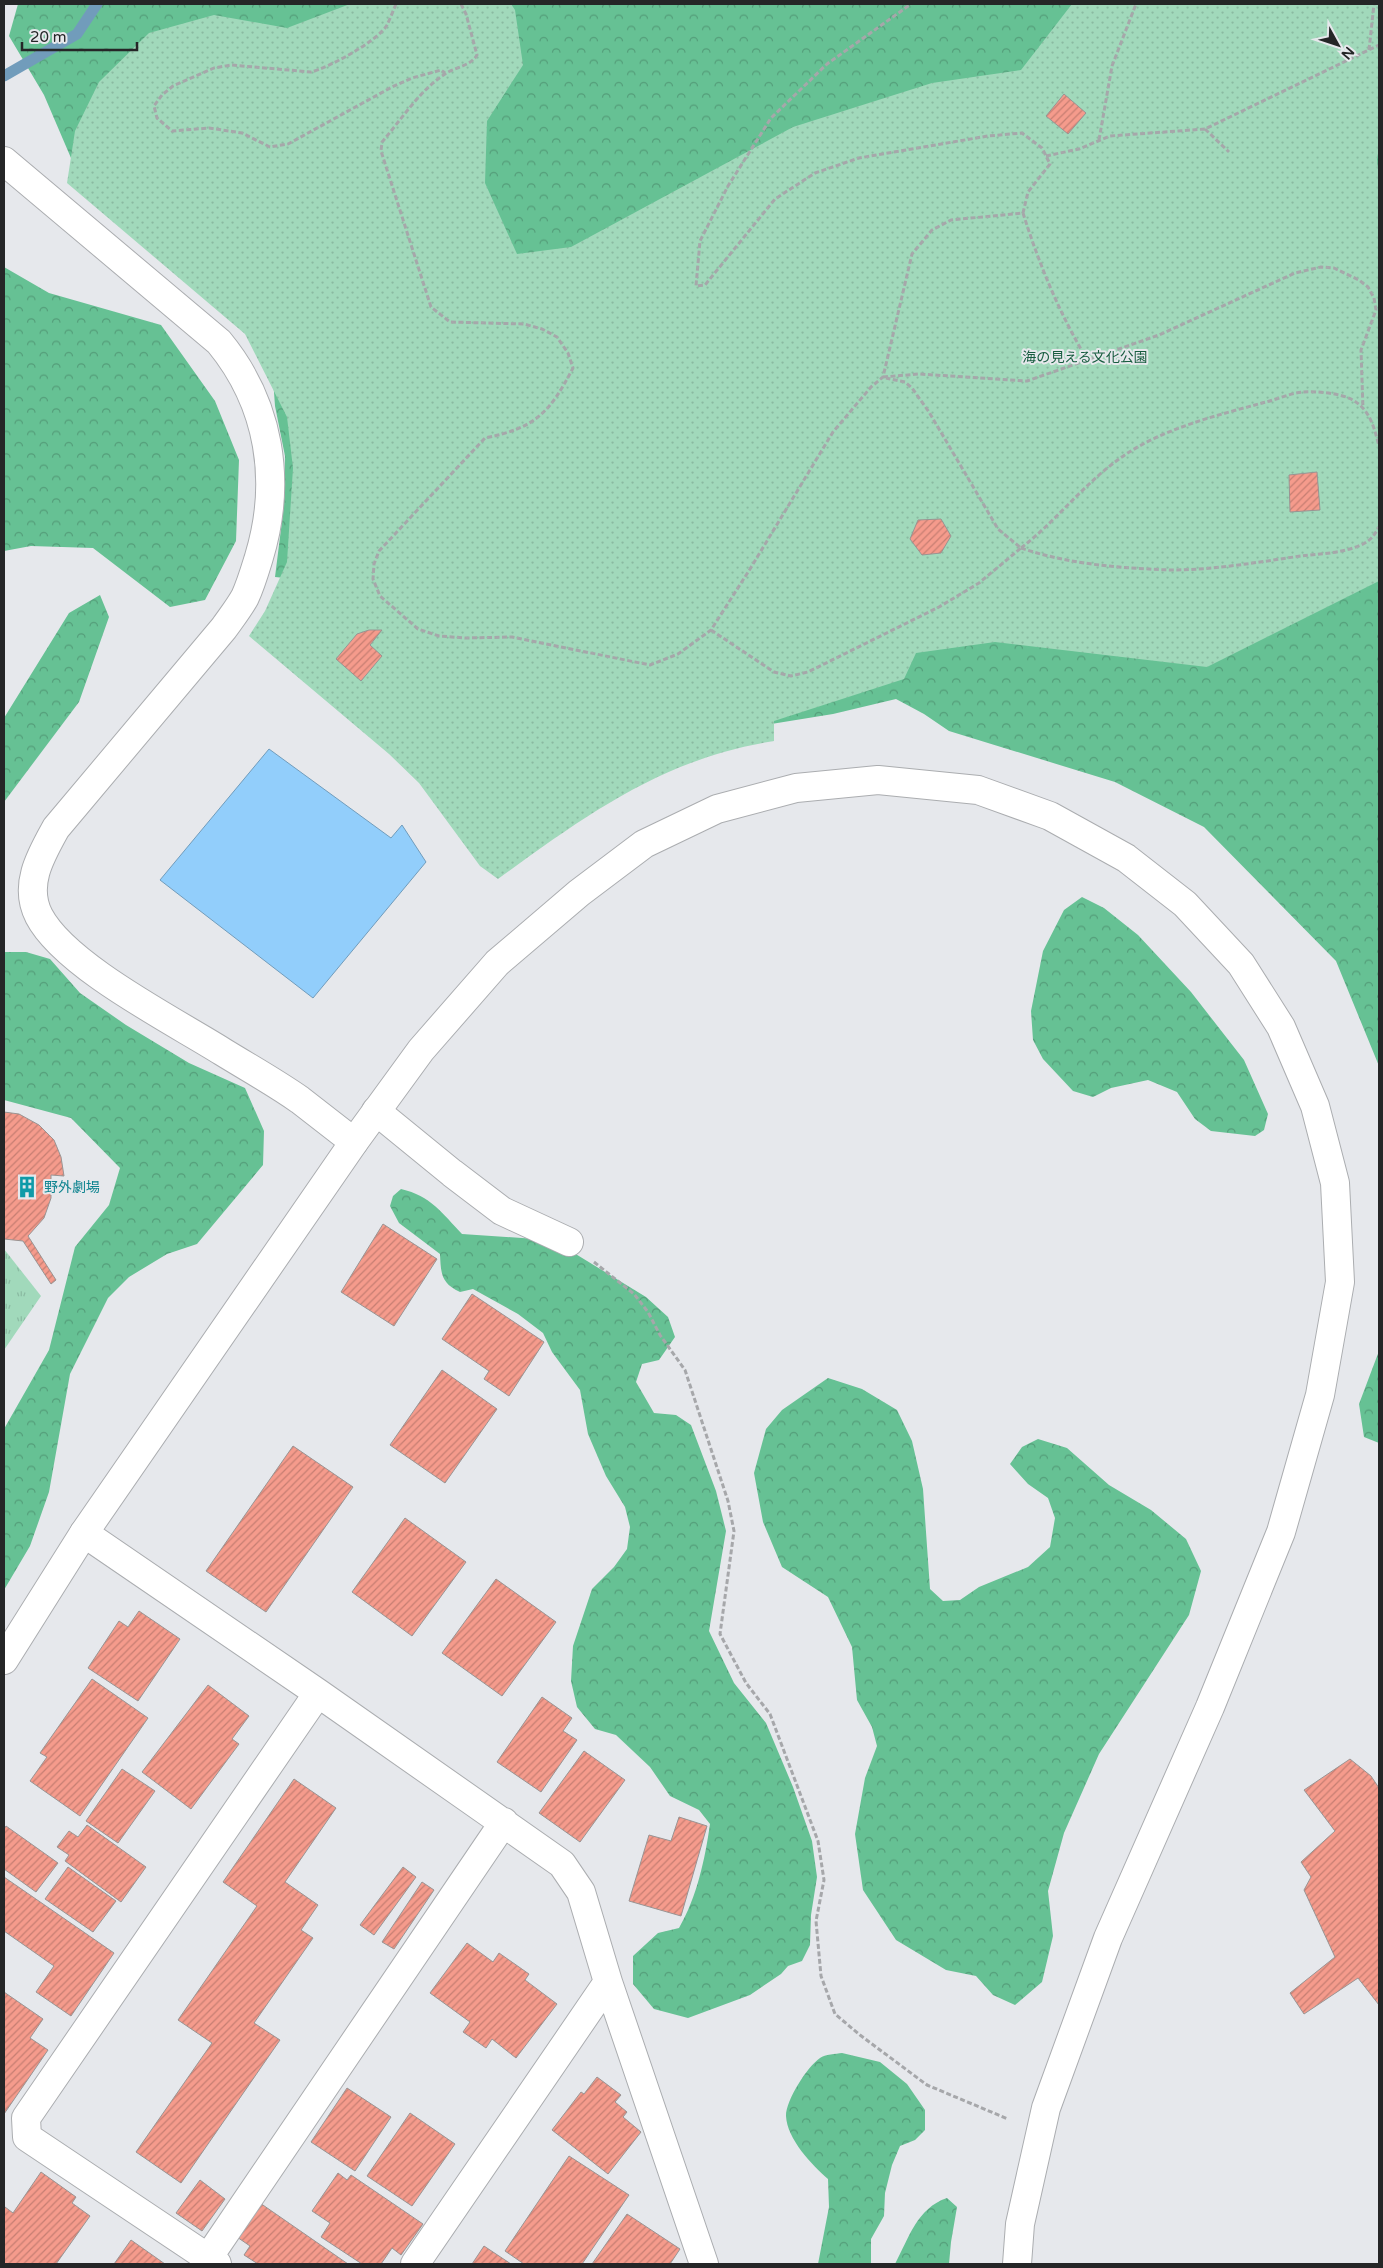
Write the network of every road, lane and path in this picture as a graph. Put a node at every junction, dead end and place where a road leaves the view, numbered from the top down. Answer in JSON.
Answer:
{"nodes":[{"id":1,"x":396,"y":4,"type":"edge"},
{"id":2,"x":461,"y":4,"type":"edge"},
{"id":3,"x":911,"y":4,"type":"edge"},
{"id":4,"x":1136,"y":4,"type":"edge"},
{"id":5,"x":1374,"y":4,"type":"edge"},
{"id":6,"x":1379,"y":45,"type":"edge"},
{"id":7,"x":1369,"y":51,"type":"junction"},
{"id":8,"x":445,"y":73,"type":"junction"},
{"id":9,"x":1205,"y":129,"type":"junction"},
{"id":10,"x":1099,"y":140,"type":"junction"},
{"id":11,"x":1229,"y":152,"type":"dead end"},
{"id":12,"x":1046,"y":156,"type":"junction"},
{"id":13,"x":4,"y":161,"type":"edge"},
{"id":14,"x":1023,"y":212,"type":"junction"},
{"id":15,"x":1088,"y":361,"type":"junction"},
{"id":16,"x":883,"y":377,"type":"junction"},
{"id":17,"x":1363,"y":409,"type":"junction"},
{"id":18,"x":1379,"y":446,"type":"edge"},
{"id":19,"x":1379,"y":527,"type":"edge"},
{"id":20,"x":1021,"y":548,"type":"junction"},
{"id":21,"x":710,"y":630,"type":"junction"},
{"id":22,"x":376,"y":1112,"type":"junction"},
{"id":23,"x":354,"y":1142,"type":"junction"},
{"id":24,"x":569,"y":1242,"type":"joint"},
{"id":25,"x":84,"y":1533,"type":"junction"},
{"id":26,"x":4,"y":1660,"type":"edge"},
{"id":27,"x":318,"y":1693,"type":"junction"},
{"id":28,"x":504,"y":1822,"type":"junction"},
{"id":29,"x":608,"y":1982,"type":"junction"},
{"id":30,"x":1008,"y":2119,"type":"dead end"},
{"id":31,"x":213,"y":2261,"type":"edge"},
{"id":32,"x":415,"y":2264,"type":"edge"},
{"id":33,"x":704,"y":2264,"type":"edge"},
{"id":34,"x":1017,"y":2264,"type":"edge"}],
"edges":[{"from":1,"to":8,"type":"path"},
{"from":2,"to":8,"type":"path"},
{"from":3,"to":12,"type":"path"},
{"from":4,"to":10,"type":"path"},
{"from":5,"to":7,"type":"path"},
{"from":6,"to":7,"type":"path"},
{"from":7,"to":9,"type":"path"},
{"from":8,"to":21,"type":"path"},
{"from":9,"to":10,"type":"path"},
{"from":9,"to":11,"type":"path"},
{"from":10,"to":12,"type":"path"},
{"from":12,"to":14,"type":"path"},
{"from":13,"to":23,"type":"street"},
{"from":14,"to":15,"type":"path"},
{"from":14,"to":16,"type":"path"},
{"from":15,"to":16,"type":"path"},
{"from":15,"to":17,"type":"path"},
{"from":16,"to":20,"type":"path"},
{"from":16,"to":21,"type":"path"},
{"from":17,"to":18,"type":"path"},
{"from":17,"to":20,"type":"path"},
{"from":19,"to":20,"type":"path"},
{"from":20,"to":21,"type":"path"},
{"from":22,"to":23,"type":"street"},
{"from":22,"to":24,"type":"street"},
{"from":22,"to":34,"type":"street"},
{"from":23,"to":25,"type":"street"},
{"from":24,"to":30,"type":"path"},
{"from":25,"to":26,"type":"street"},
{"from":25,"to":27,"type":"street"},
{"from":27,"to":28,"type":"street"},
{"from":27,"to":31,"type":"street"},
{"from":28,"to":29,"type":"street"},
{"from":28,"to":31,"type":"street"},
{"from":29,"to":32,"type":"street"},
{"from":29,"to":33,"type":"street"}]}
